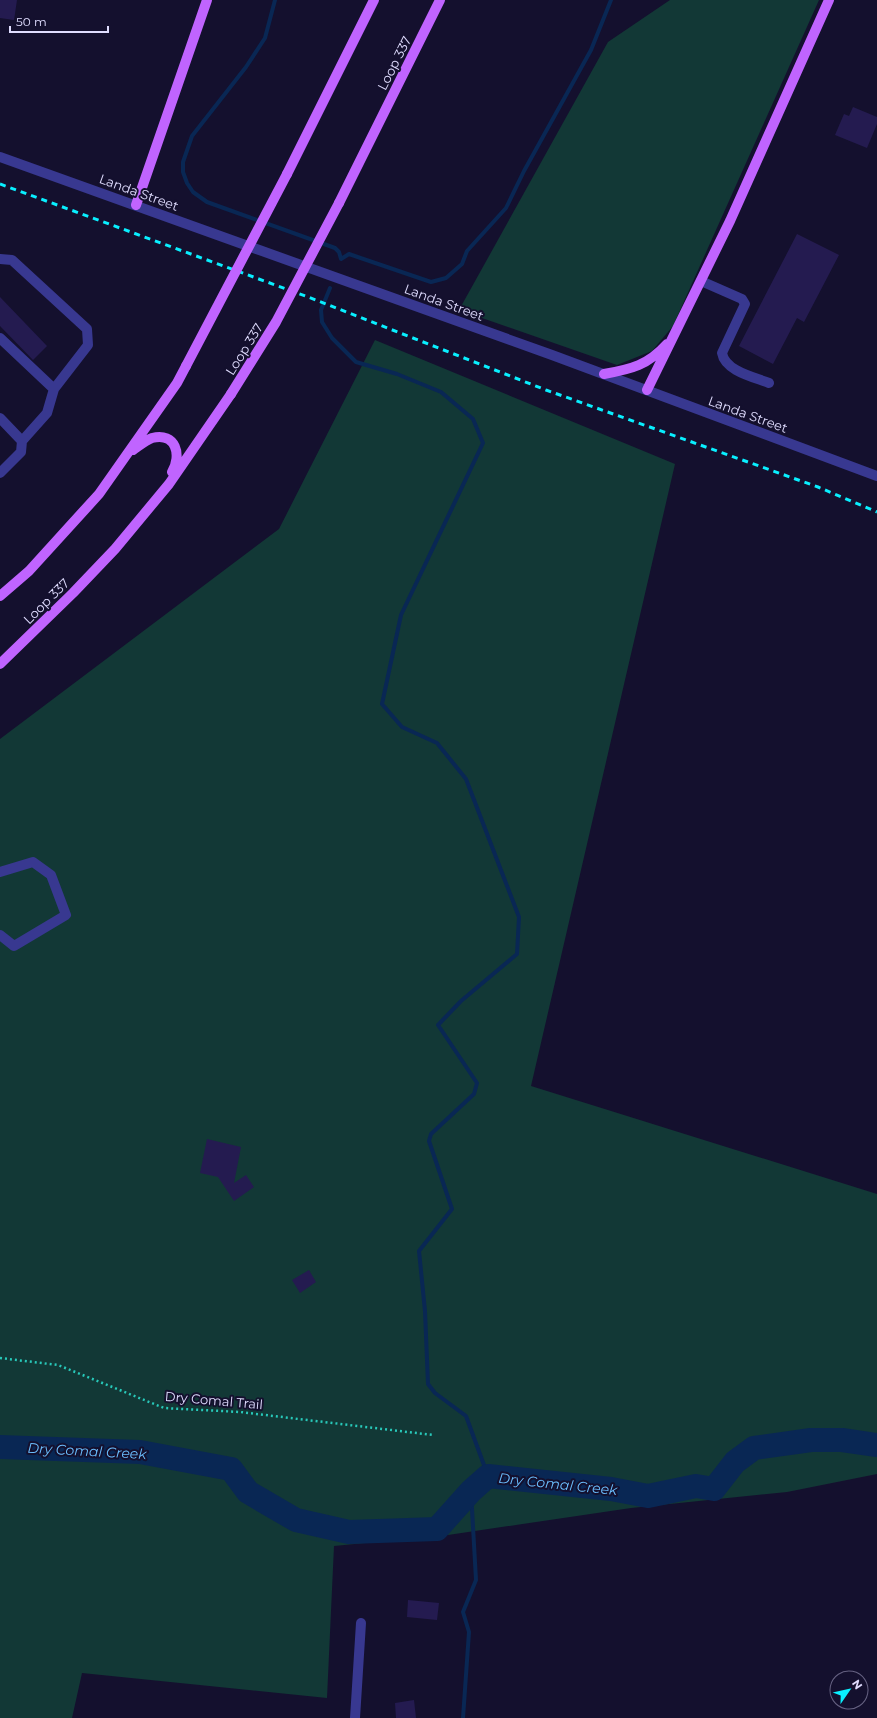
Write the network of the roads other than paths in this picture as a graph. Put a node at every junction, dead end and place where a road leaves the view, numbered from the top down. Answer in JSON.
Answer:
{"nodes":[{"id":1,"x":207,"y":0,"type":"edge"},
{"id":2,"x":374,"y":0,"type":"edge"},
{"id":3,"x":440,"y":0,"type":"edge"},
{"id":4,"x":829,"y":0,"type":"edge"},
{"id":5,"x":0,"y":157,"type":"edge"},
{"id":6,"x":136,"y":205,"type":"junction"},
{"id":7,"x":0,"y":259,"type":"edge"},
{"id":8,"x":701,"y":281,"type":"junction"},
{"id":9,"x":0,"y":338,"type":"edge"},
{"id":10,"x":673,"y":338,"type":"junction"},
{"id":11,"x":604,"y":374,"type":"junction"},
{"id":12,"x":769,"y":383,"type":"dead end"},
{"id":13,"x":54,"y":389,"type":"junction"},
{"id":14,"x":648,"y":390,"type":"junction"},
{"id":15,"x":0,"y":418,"type":"edge"},
{"id":16,"x":22,"y":441,"type":"junction"},
{"id":17,"x":128,"y":454,"type":"junction"},
{"id":18,"x":0,"y":473,"type":"edge"},
{"id":19,"x":877,"y":476,"type":"edge"},
{"id":20,"x":162,"y":492,"type":"junction"},
{"id":21,"x":0,"y":596,"type":"edge"},
{"id":22,"x":0,"y":664,"type":"edge"},
{"id":23,"x":0,"y":872,"type":"edge"},
{"id":24,"x":0,"y":935,"type":"edge"},
{"id":25,"x":361,"y":1623,"type":"dead end"},
{"id":26,"x":355,"y":1718,"type":"edge"}],
"edges":[{"from":1,"to":6,"type":"main road"},
{"from":2,"to":17,"type":"main road","bridge":true},
{"from":3,"to":20,"type":"main road","name":"Loop 337","bridge":true},
{"from":4,"to":8,"type":"main road"},
{"from":5,"to":6,"type":"street","name":"Landa Street"},
{"from":6,"to":11,"type":"street","name":"Landa Street"},
{"from":7,"to":13,"type":"street"},
{"from":8,"to":10,"type":"main road"},
{"from":8,"to":12,"type":"street"},
{"from":9,"to":13,"type":"street"},
{"from":10,"to":11,"type":"main road"},
{"from":10,"to":14,"type":"main road"},
{"from":11,"to":14,"type":"street","name":"Landa Street"},
{"from":13,"to":16,"type":"street"},
{"from":14,"to":19,"type":"street","name":"Landa Street"},
{"from":15,"to":16,"type":"street"},
{"from":16,"to":18,"type":"street"},
{"from":17,"to":20,"type":"main road"},
{"from":17,"to":21,"type":"main road"},
{"from":20,"to":22,"type":"main road","name":"Loop 337"},
{"from":23,"to":24,"type":"street"},
{"from":25,"to":26,"type":"street"}]}
